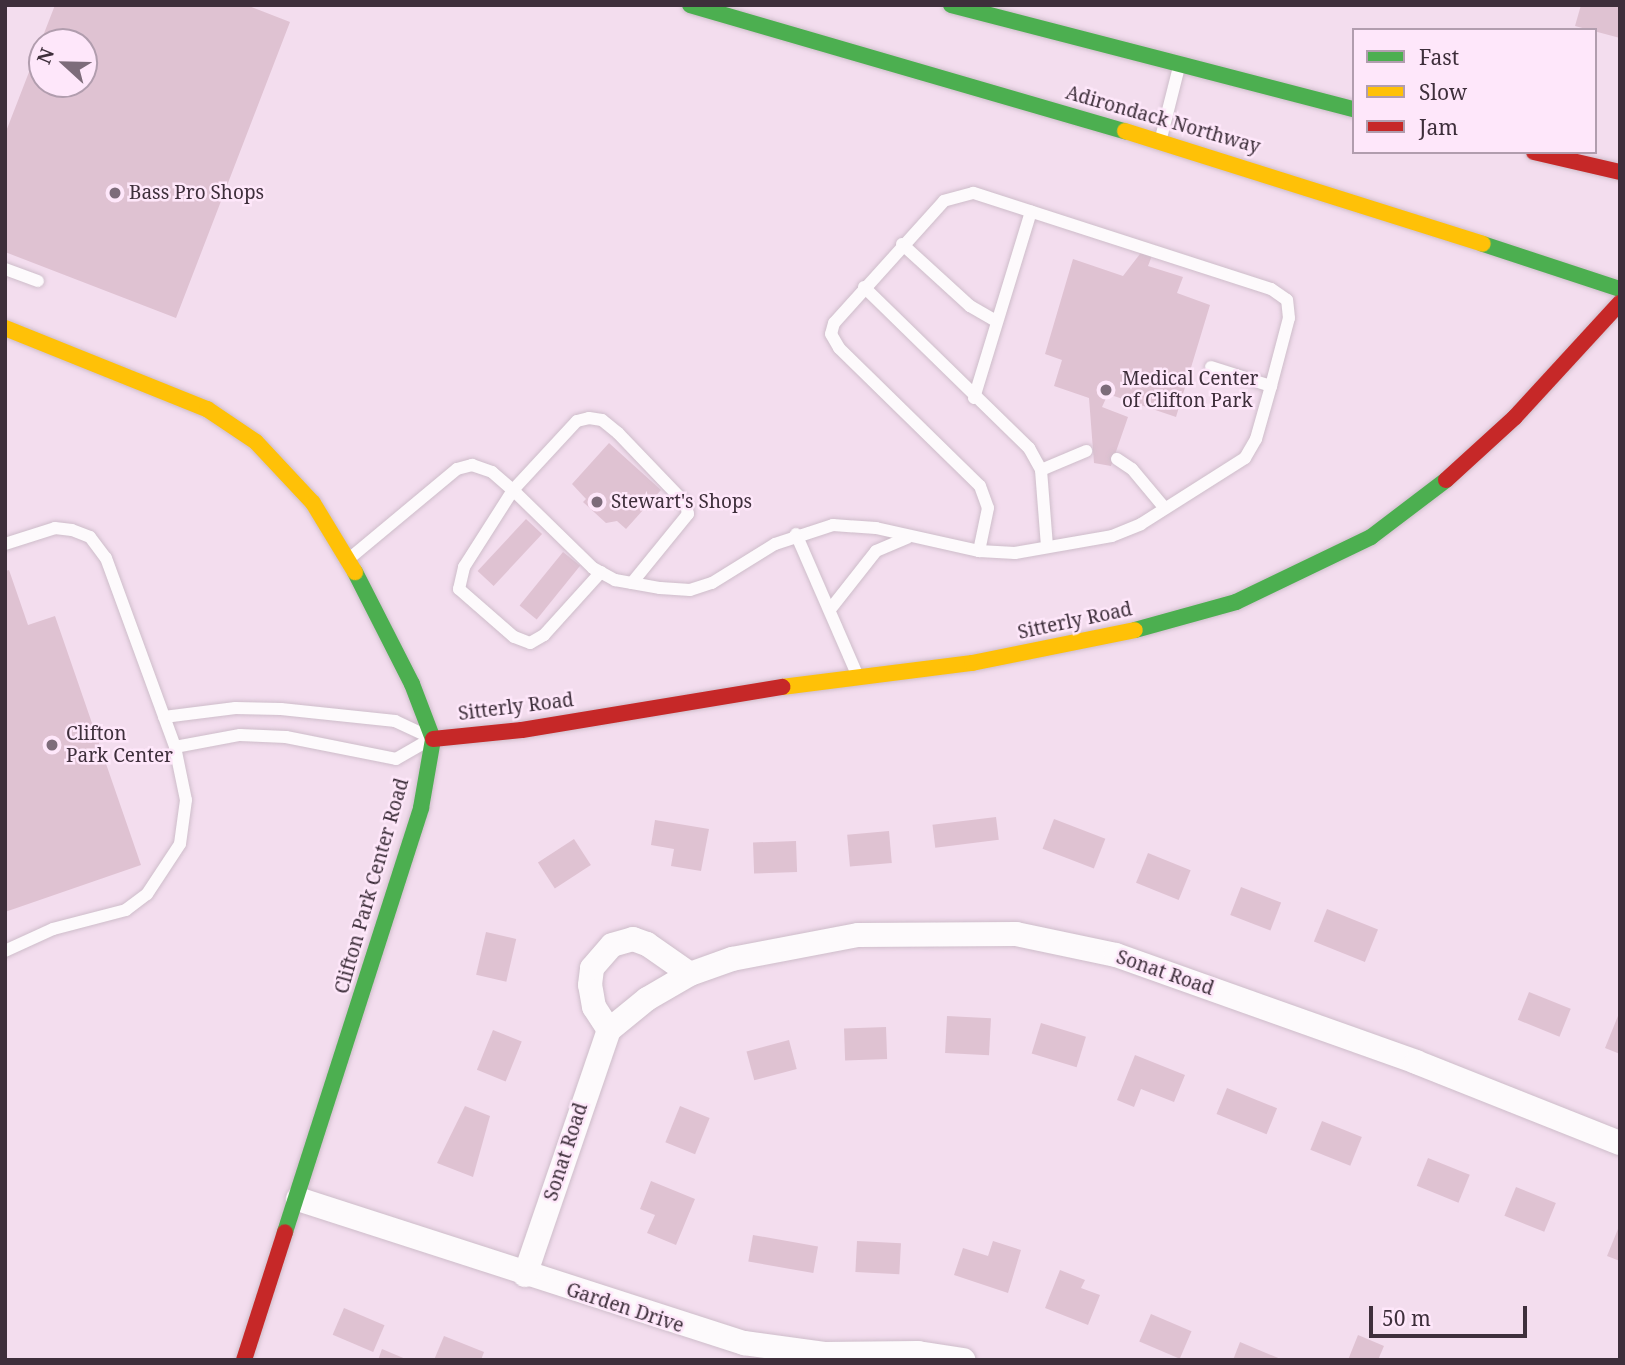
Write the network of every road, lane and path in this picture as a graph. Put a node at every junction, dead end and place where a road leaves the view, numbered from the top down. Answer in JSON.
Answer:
{"nodes":[{"id":1,"x":690,"y":5,"type":"edge"},
{"id":2,"x":951,"y":5,"type":"edge"},
{"id":3,"x":1179,"y":67,"type":"junction"},
{"id":4,"x":1352,"y":109,"type":"edge"},
{"id":5,"x":1160,"y":141,"type":"junction"},
{"id":6,"x":1543,"y":154,"type":"edge"},
{"id":7,"x":1620,"y":172,"type":"edge"},
{"id":8,"x":1031,"y":211,"type":"junction"},
{"id":9,"x":902,"y":244,"type":"junction"},
{"id":10,"x":5,"y":269,"type":"edge"},
{"id":11,"x":38,"y":281,"type":"dead end"},
{"id":12,"x":864,"y":287,"type":"junction"},
{"id":13,"x":1620,"y":289,"type":"edge"},
{"id":14,"x":1620,"y":303,"type":"edge"},
{"id":15,"x":996,"y":321,"type":"junction"},
{"id":16,"x":5,"y":328,"type":"edge"},
{"id":17,"x":1212,"y":367,"type":"dead end"},
{"id":18,"x":1271,"y":386,"type":"junction"},
{"id":19,"x":974,"y":398,"type":"junction"},
{"id":20,"x":1086,"y":450,"type":"dead end"},
{"id":21,"x":1117,"y":459,"type":"dead end"},
{"id":22,"x":1041,"y":470,"type":"junction"},
{"id":23,"x":513,"y":490,"type":"junction"},
{"id":24,"x":1163,"y":506,"type":"junction"},
{"id":25,"x":796,"y":534,"type":"junction"},
{"id":26,"x":907,"y":538,"type":"junction"},
{"id":27,"x":5,"y":544,"type":"edge"},
{"id":28,"x":1047,"y":547,"type":"junction"},
{"id":29,"x":979,"y":551,"type":"junction"},
{"id":30,"x":348,"y":559,"type":"junction"},
{"id":31,"x":601,"y":572,"type":"junction"},
{"id":32,"x":632,"y":583,"type":"junction"},
{"id":33,"x":832,"y":607,"type":"junction"},
{"id":34,"x":858,"y":675,"type":"junction"},
{"id":35,"x":164,"y":717,"type":"junction"},
{"id":36,"x":433,"y":739,"type":"junction"},
{"id":37,"x":175,"y":747,"type":"junction"},
{"id":38,"x":5,"y":951,"type":"edge"},
{"id":39,"x":690,"y":974,"type":"junction"},
{"id":40,"x":609,"y":1030,"type":"junction"},
{"id":41,"x":1620,"y":1143,"type":"edge"},
{"id":42,"x":298,"y":1199,"type":"junction"},
{"id":43,"x":525,"y":1275,"type":"junction"},
{"id":44,"x":244,"y":1360,"type":"edge"},
{"id":45,"x":963,"y":1360,"type":"edge"}],
"edges":[{"from":1,"to":5,"type":"main road","name":"Adirondack Northway"},
{"from":2,"to":3,"type":"main road"},
{"from":3,"to":4,"type":"main road"},
{"from":3,"to":5,"type":"lane"},
{"from":5,"to":13,"type":"main road","name":"Adirondack Northway"},
{"from":6,"to":7,"type":"main road"},
{"from":8,"to":9,"type":"lane"},
{"from":8,"to":15,"type":"lane"},
{"from":8,"to":18,"type":"lane"},
{"from":9,"to":12,"type":"lane"},
{"from":9,"to":15,"type":"lane"},
{"from":10,"to":11,"type":"lane"},
{"from":12,"to":19,"type":"lane"},
{"from":12,"to":29,"type":"lane"},
{"from":14,"to":34,"type":"main road","name":"Sitterly Road"},
{"from":15,"to":19,"type":"lane"},
{"from":16,"to":30,"type":"main road"},
{"from":17,"to":18,"type":"lane"},
{"from":18,"to":24,"type":"lane"},
{"from":19,"to":22,"type":"lane"},
{"from":20,"to":22,"type":"lane"},
{"from":21,"to":24,"type":"lane"},
{"from":22,"to":28,"type":"lane"},
{"from":23,"to":30,"type":"lane"},
{"from":23,"to":31,"type":"lane"},
{"from":23,"to":31,"type":"lane"},
{"from":23,"to":32,"type":"lane"},
{"from":24,"to":28,"type":"lane"},
{"from":25,"to":26,"type":"lane"},
{"from":25,"to":32,"type":"lane"},
{"from":25,"to":33,"type":"lane"},
{"from":26,"to":29,"type":"lane"},
{"from":26,"to":33,"type":"lane"},
{"from":27,"to":35,"type":"lane"},
{"from":28,"to":29,"type":"lane"},
{"from":30,"to":36,"type":"main road"},
{"from":31,"to":32,"type":"lane"},
{"from":33,"to":34,"type":"lane"},
{"from":34,"to":36,"type":"main road","name":"Sitterly Road"},
{"from":35,"to":36,"type":"lane"},
{"from":35,"to":37,"type":"lane"},
{"from":36,"to":37,"type":"lane"},
{"from":36,"to":42,"type":"main road","name":"Clifton Park Center Road"},
{"from":37,"to":38,"type":"lane"},
{"from":39,"to":40,"type":"street","name":"Sonat Road"},
{"from":39,"to":40,"type":"street"},
{"from":39,"to":41,"type":"street","name":"Sonat Road"},
{"from":40,"to":43,"type":"street","name":"Sonat Road"},
{"from":42,"to":43,"type":"street","name":"Garden Drive"},
{"from":42,"to":44,"type":"main road","name":"Clifton Park Center Road"},
{"from":43,"to":45,"type":"street","name":"Garden Drive"}]}
